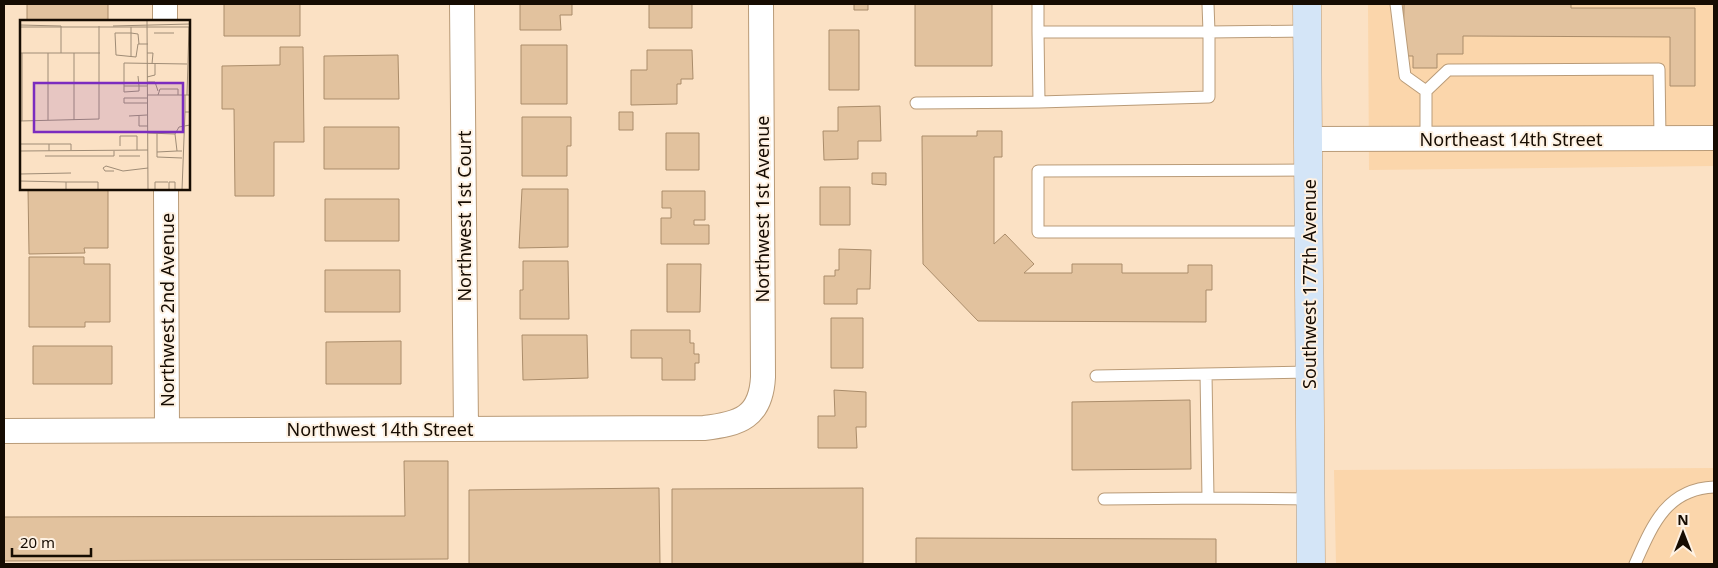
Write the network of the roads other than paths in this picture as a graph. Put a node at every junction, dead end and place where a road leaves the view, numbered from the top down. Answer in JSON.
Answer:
{"nodes":[{"id":1,"x":165,"y":4,"type":"edge"},
{"id":2,"x":462,"y":4,"type":"edge"},
{"id":3,"x":761,"y":4,"type":"edge"},
{"id":4,"x":1038,"y":4,"type":"edge"},
{"id":5,"x":1208,"y":4,"type":"edge"},
{"id":6,"x":1307,"y":4,"type":"edge"},
{"id":7,"x":1396,"y":4,"type":"edge"},
{"id":8,"x":165,"y":20,"type":"edge"},
{"id":9,"x":1308,"y":31,"type":"junction"},
{"id":10,"x":1038,"y":32,"type":"junction"},
{"id":11,"x":1209,"y":32,"type":"junction"},
{"id":12,"x":1426,"y":91,"type":"junction"},
{"id":13,"x":1039,"y":102,"type":"junction"},
{"id":14,"x":916,"y":103,"type":"dead end"},
{"id":15,"x":1660,"y":138,"type":"junction"},
{"id":16,"x":1714,"y":138,"type":"edge"},
{"id":17,"x":1309,"y":139,"type":"junction"},
{"id":18,"x":1426,"y":140,"type":"junction"},
{"id":19,"x":1309,"y":170,"type":"junction"},
{"id":20,"x":166,"y":190,"type":"edge"},
{"id":21,"x":1309,"y":232,"type":"junction"},
{"id":22,"x":1310,"y":372,"type":"junction"},
{"id":23,"x":1206,"y":374,"type":"junction"},
{"id":24,"x":1096,"y":376,"type":"dead end"},
{"id":25,"x":753,"y":411,"type":"joint"},
{"id":26,"x":466,"y":429,"type":"junction"},
{"id":27,"x":167,"y":430,"type":"junction"},
{"id":28,"x":4,"y":432,"type":"edge"},
{"id":29,"x":1714,"y":487,"type":"edge"},
{"id":30,"x":1208,"y":498,"type":"junction"},
{"id":31,"x":1104,"y":499,"type":"dead end"},
{"id":32,"x":1311,"y":499,"type":"junction"},
{"id":33,"x":1311,"y":564,"type":"edge"},
{"id":34,"x":1636,"y":564,"type":"edge"}],
"edges":[{"from":1,"to":8,"type":"street"},
{"from":2,"to":26,"type":"street","name":"Northwest 1st Court"},
{"from":3,"to":25,"type":"street","name":"Northwest 1st Avenue"},
{"from":4,"to":10,"type":"lane"},
{"from":5,"to":11,"type":"lane"},
{"from":6,"to":9,"type":"main road","name":"Southwest 177th Avenue"},
{"from":7,"to":12,"type":"lane"},
{"from":9,"to":11,"type":"lane"},
{"from":9,"to":17,"type":"main road","name":"Southwest 177th Avenue"},
{"from":10,"to":11,"type":"lane"},
{"from":10,"to":13,"type":"lane"},
{"from":11,"to":13,"type":"lane"},
{"from":12,"to":15,"type":"lane"},
{"from":12,"to":18,"type":"lane"},
{"from":13,"to":14,"type":"lane"},
{"from":15,"to":16,"type":"street","name":"Northeast 14th Street"},
{"from":15,"to":18,"type":"street","name":"Northeast 14th Street"},
{"from":17,"to":18,"type":"street","name":"Northeast 14th Street"},
{"from":17,"to":19,"type":"main road","name":"Southwest 177th Avenue"},
{"from":19,"to":21,"type":"main road","name":"Southwest 177th Avenue"},
{"from":19,"to":21,"type":"lane"},
{"from":20,"to":27,"type":"street","name":"Northwest 2nd Avenue"},
{"from":21,"to":22,"type":"main road","name":"Southwest 177th Avenue"},
{"from":22,"to":23,"type":"lane"},
{"from":22,"to":32,"type":"main road","name":"Southwest 177th Avenue"},
{"from":23,"to":24,"type":"lane"},
{"from":23,"to":30,"type":"lane"},
{"from":25,"to":26,"type":"street","name":"Northwest 14th Street"},
{"from":26,"to":27,"type":"street","name":"Northwest 14th Street"},
{"from":27,"to":28,"type":"street","name":"Northwest 14th Street"},
{"from":29,"to":34,"type":"lane"},
{"from":30,"to":31,"type":"lane"},
{"from":30,"to":32,"type":"lane"},
{"from":32,"to":33,"type":"main road","name":"Southwest 177th Avenue"}]}
